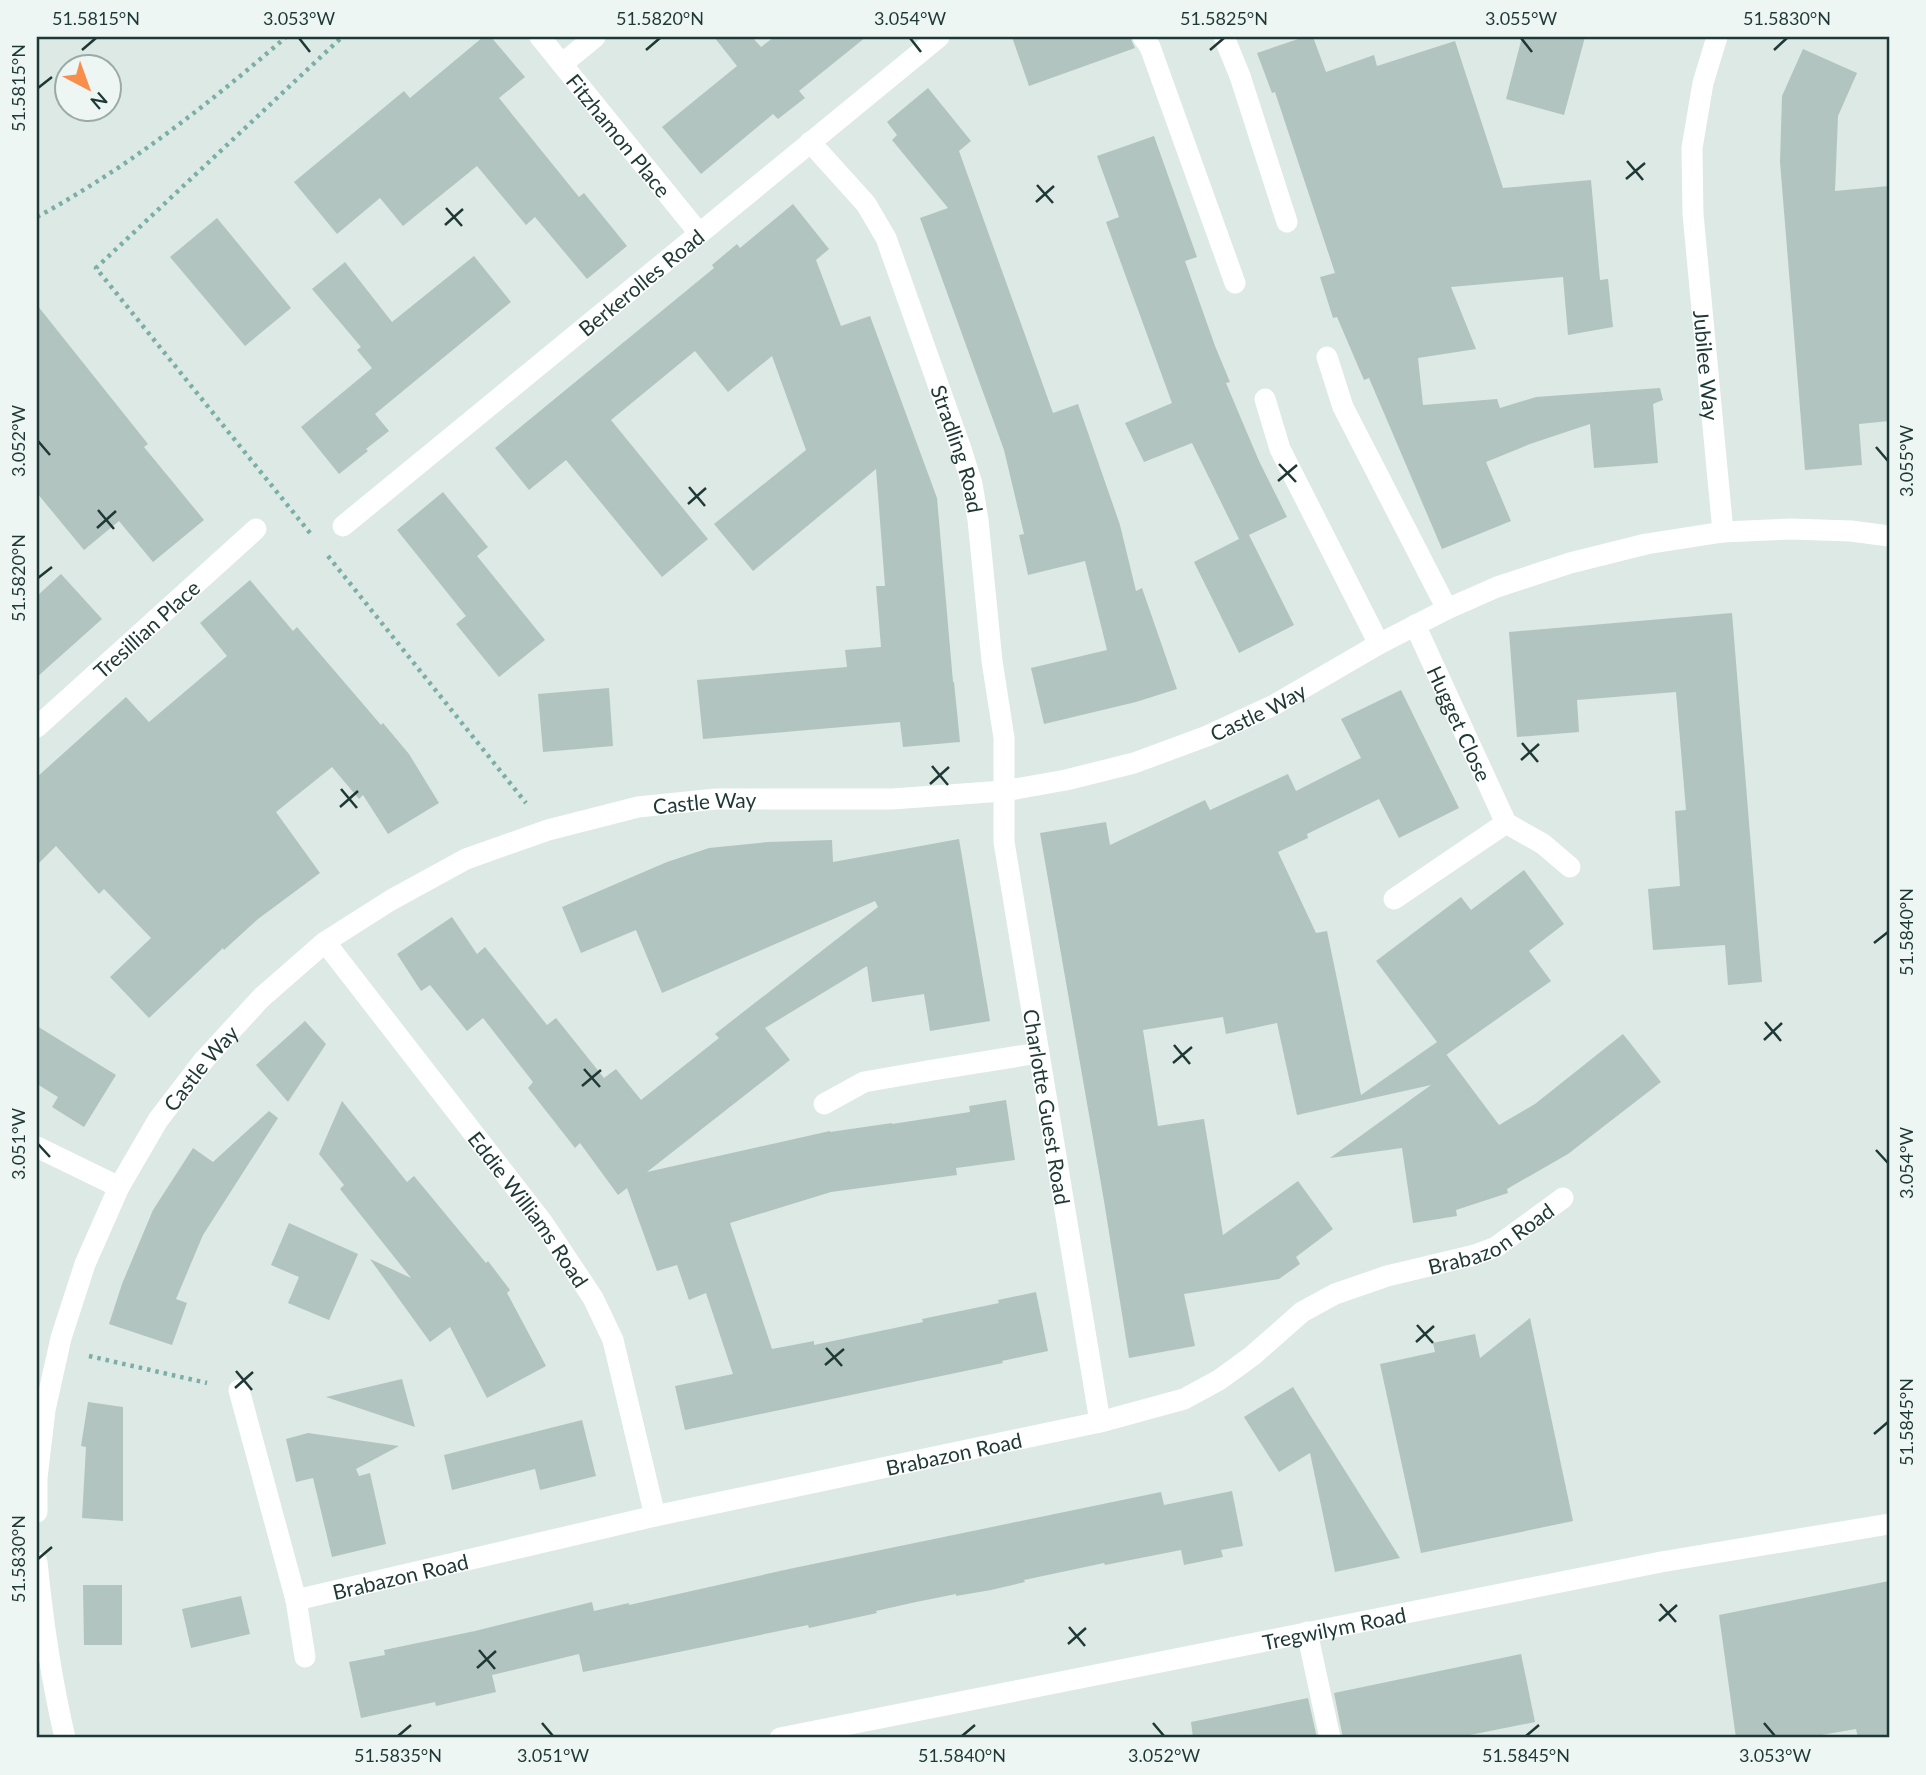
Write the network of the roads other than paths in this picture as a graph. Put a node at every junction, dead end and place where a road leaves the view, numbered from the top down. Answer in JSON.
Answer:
{"nodes":[{"id":1,"x":540,"y":37,"type":"edge"},
{"id":2,"x":595,"y":37,"type":"edge"},
{"id":3,"x":939,"y":37,"type":"edge"},
{"id":4,"x":1143,"y":37,"type":"edge"},
{"id":5,"x":1224,"y":37,"type":"edge"},
{"id":6,"x":1717,"y":37,"type":"edge"},
{"id":7,"x":562,"y":64,"type":"junction"},
{"id":8,"x":810,"y":142,"type":"junction"},
{"id":9,"x":1287,"y":222,"type":"dead end"},
{"id":10,"x":699,"y":233,"type":"junction"},
{"id":11,"x":1234,"y":283,"type":"dead end"},
{"id":12,"x":1327,"y":357,"type":"dead end"},
{"id":13,"x":1265,"y":399,"type":"dead end"},
{"id":14,"x":343,"y":526,"type":"dead end"},
{"id":15,"x":256,"y":529,"type":"dead end"},
{"id":16,"x":1723,"y":532,"type":"junction"},
{"id":17,"x":1889,"y":536,"type":"edge"},
{"id":18,"x":1447,"y":609,"type":"junction"},
{"id":19,"x":1415,"y":625,"type":"junction"},
{"id":20,"x":1379,"y":644,"type":"junction"},
{"id":21,"x":37,"y":727,"type":"edge"},
{"id":22,"x":1004,"y":791,"type":"junction"},
{"id":23,"x":1506,"y":823,"type":"junction"},
{"id":24,"x":1570,"y":867,"type":"dead end"},
{"id":25,"x":1394,"y":899,"type":"dead end"},
{"id":26,"x":325,"y":942,"type":"junction"},
{"id":27,"x":1038,"y":1053,"type":"junction"},
{"id":28,"x":824,"y":1104,"type":"dead end"},
{"id":29,"x":37,"y":1147,"type":"edge"},
{"id":30,"x":119,"y":1187,"type":"junction"},
{"id":31,"x":1563,"y":1198,"type":"dead end"},
{"id":32,"x":239,"y":1390,"type":"road end"},
{"id":33,"x":1100,"y":1422,"type":"junction"},
{"id":34,"x":37,"y":1478,"type":"edge"},
{"id":35,"x":37,"y":1512,"type":"edge"},
{"id":36,"x":655,"y":1516,"type":"junction"},
{"id":37,"x":1889,"y":1524,"type":"edge"},
{"id":38,"x":37,"y":1562,"type":"edge"},
{"id":39,"x":296,"y":1600,"type":"junction"},
{"id":40,"x":1307,"y":1632,"type":"junction"},
{"id":41,"x":306,"y":1657,"type":"dead end"},
{"id":42,"x":65,"y":1738,"type":"edge"},
{"id":43,"x":780,"y":1738,"type":"edge"},
{"id":44,"x":1330,"y":1738,"type":"edge"}],
"edges":[{"from":1,"to":7,"type":"street","name":"Fitzhamon Place"},
{"from":2,"to":7,"type":"street"},
{"from":3,"to":8,"type":"street","name":"Berkerolles Road"},
{"from":4,"to":11,"type":"street"},
{"from":5,"to":9,"type":"street"},
{"from":6,"to":16,"type":"street","name":"Jubilee Way"},
{"from":7,"to":10,"type":"street","name":"Fitzhamon Place"},
{"from":8,"to":10,"type":"street","name":"Berkerolles Road"},
{"from":8,"to":22,"type":"street","name":"Stradling Road"},
{"from":10,"to":14,"type":"street","name":"Berkerolles Road"},
{"from":12,"to":18,"type":"street"},
{"from":13,"to":20,"type":"street"},
{"from":15,"to":21,"type":"street","name":"Tresillian Place"},
{"from":16,"to":17,"type":"street"},
{"from":16,"to":18,"type":"street","name":"Castle Way"},
{"from":18,"to":19,"type":"street","name":"Castle Way"},
{"from":19,"to":20,"type":"street","name":"Castle Way"},
{"from":19,"to":23,"type":"street","name":"Hugget Close"},
{"from":20,"to":22,"type":"street","name":"Castle Way"},
{"from":22,"to":26,"type":"street","name":"Castle Way"},
{"from":22,"to":27,"type":"street","name":"Charlotte Guest Road"},
{"from":23,"to":24,"type":"street"},
{"from":23,"to":25,"type":"street"},
{"from":26,"to":30,"type":"street","name":"Castle Way"},
{"from":26,"to":36,"type":"street","name":"Eddie Williams Road"},
{"from":27,"to":28,"type":"street"},
{"from":27,"to":33,"type":"street","name":"Charlotte Guest Road"},
{"from":29,"to":30,"type":"street"},
{"from":30,"to":34,"type":"street","name":"Castle Way"},
{"from":31,"to":33,"type":"street","name":"Brabazon Road"},
{"from":32,"to":39,"type":"street"},
{"from":33,"to":36,"type":"street","name":"Brabazon Road"},
{"from":34,"to":35,"type":"street","name":"Castle Way"},
{"from":36,"to":39,"type":"street","name":"Brabazon Road"},
{"from":37,"to":40,"type":"street","name":"Tregwilym Road"},
{"from":38,"to":42,"type":"street"},
{"from":39,"to":41,"type":"street"},
{"from":40,"to":43,"type":"street","name":"Tregwilym Road"},
{"from":40,"to":44,"type":"street"}]}
